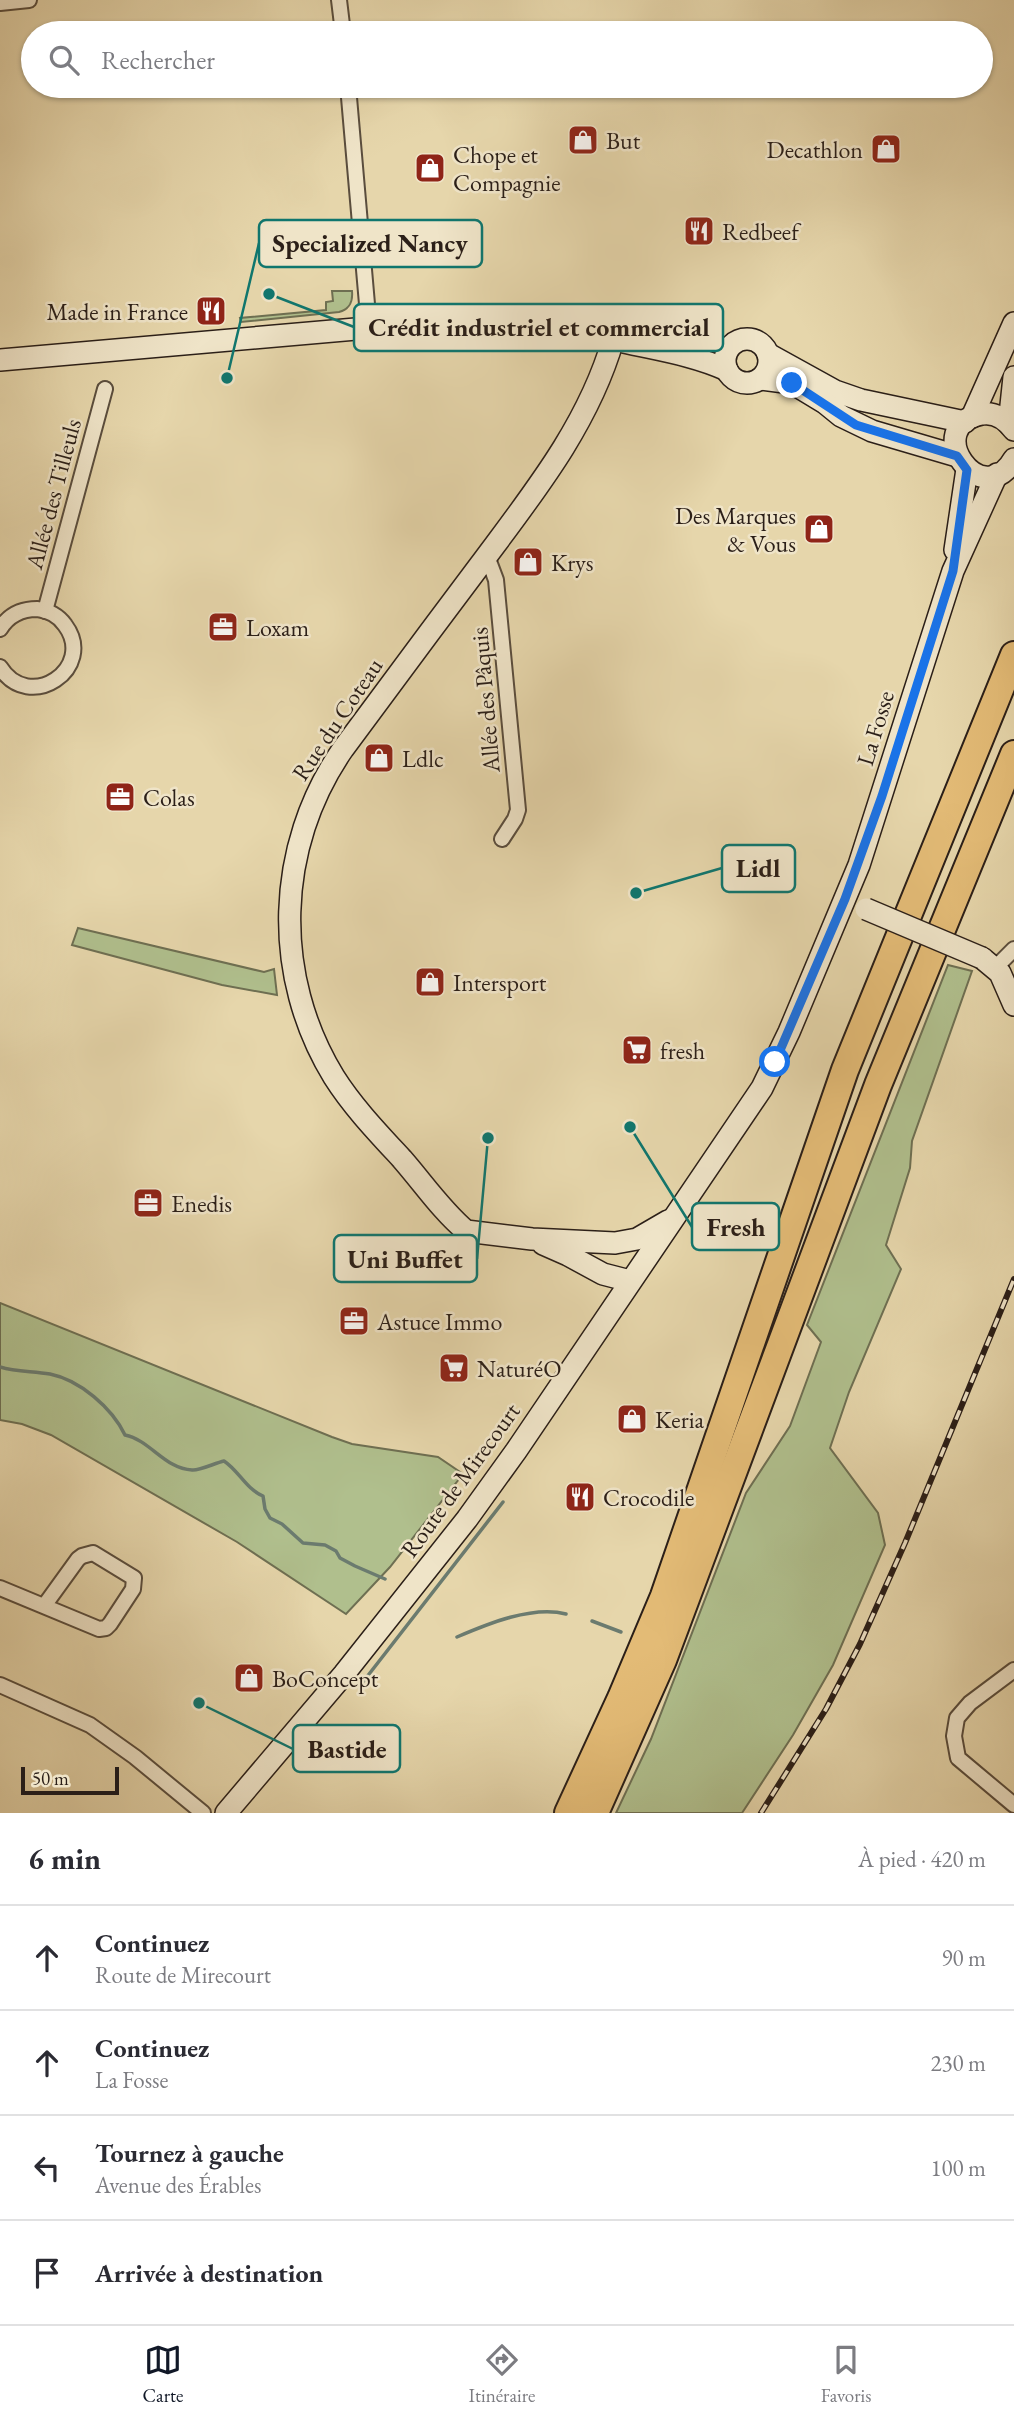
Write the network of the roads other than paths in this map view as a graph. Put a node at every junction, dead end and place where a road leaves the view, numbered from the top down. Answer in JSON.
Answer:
{"nodes":[{"id":1,"x":29,"y":0,"type":"edge"},
{"id":2,"x":340,"y":0,"type":"edge"},
{"id":3,"x":0,"y":2,"type":"edge"},
{"id":4,"x":342,"y":21,"type":"edge"},
{"id":5,"x":349,"y":98,"type":"edge"},
{"id":6,"x":1014,"y":323,"type":"edge"},
{"id":7,"x":369,"y":327,"type":"junction"},
{"id":8,"x":613,"y":340,"type":"junction"},
{"id":9,"x":730,"y":346,"type":"junction"},
{"id":10,"x":768,"y":354,"type":"junction"},
{"id":11,"x":689,"y":356,"type":"junction"},
{"id":12,"x":0,"y":360,"type":"edge"},
{"id":13,"x":727,"y":370,"type":"junction"},
{"id":14,"x":1014,"y":377,"type":"edge"},
{"id":15,"x":760,"y":379,"type":"junction"},
{"id":16,"x":105,"y":389,"type":"dead end"},
{"id":17,"x":969,"y":420,"type":"junction"},
{"id":18,"x":1012,"y":427,"type":"edge"},
{"id":19,"x":1014,"y":459,"type":"edge"},
{"id":20,"x":962,"y":463,"type":"junction"},
{"id":21,"x":997,"y":474,"type":"junction"},
{"id":22,"x":486,"y":556,"type":"junction"},
{"id":23,"x":953,"y":571,"type":"junction"},
{"id":24,"x":45,"y":611,"type":"junction"},
{"id":25,"x":0,"y":629,"type":"edge"},
{"id":26,"x":1014,"y":654,"type":"edge"},
{"id":27,"x":0,"y":667,"type":"edge"},
{"id":28,"x":1014,"y":754,"type":"edge"},
{"id":29,"x":502,"y":839,"type":"dead end"},
{"id":30,"x":845,"y":899,"type":"junction"},
{"id":31,"x":1014,"y":949,"type":"edge"},
{"id":32,"x":989,"y":963,"type":"junction"},
{"id":33,"x":1014,"y":1004,"type":"edge"},
{"id":34,"x":676,"y":1216,"type":"junction"},
{"id":35,"x":531,"y":1239,"type":"junction"},
{"id":36,"x":604,"y":1243,"type":"junction"},
{"id":37,"x":603,"y":1274,"type":"junction"},
{"id":38,"x":630,"y":1281,"type":"junction"},
{"id":39,"x":614,"y":1305,"type":"junction"},
{"id":40,"x":0,"y":1588,"type":"edge"},
{"id":41,"x":44,"y":1606,"type":"junction"},
{"id":42,"x":1014,"y":1670,"type":"edge"},
{"id":43,"x":0,"y":1685,"type":"edge"},
{"id":44,"x":1012,"y":1798,"type":"edge"},
{"id":45,"x":203,"y":1813,"type":"edge"},
{"id":46,"x":226,"y":1813,"type":"edge"},
{"id":47,"x":568,"y":1813,"type":"edge"},
{"id":48,"x":597,"y":1813,"type":"edge"}],
"edges":[{"from":1,"to":3,"type":"street"},
{"from":2,"to":4,"type":"street"},
{"from":5,"to":7,"type":"street"},
{"from":6,"to":17,"type":"street"},
{"from":7,"to":8,"type":"street"},
{"from":7,"to":12,"type":"street"},
{"from":8,"to":11,"type":"street"},
{"from":8,"to":22,"type":"street","name":"Rue du Coteau"},
{"from":9,"to":10,"type":"street"},
{"from":9,"to":11,"type":"street"},
{"from":9,"to":13,"type":"street"},
{"from":10,"to":15,"type":"street"},
{"from":10,"to":17,"type":"street"},
{"from":11,"to":13,"type":"street"},
{"from":13,"to":15,"type":"street"},
{"from":14,"to":18,"type":"street"},
{"from":15,"to":20,"type":"street"},
{"from":16,"to":24,"type":"street","name":"Allée des Tilleuls"},
{"from":17,"to":18,"type":"street"},
{"from":17,"to":20,"type":"street","name":"La Fosse"},
{"from":19,"to":21,"type":"street"},
{"from":20,"to":21,"type":"street"},
{"from":20,"to":23,"type":"street","name":"La Fosse"},
{"from":21,"to":23,"type":"street","name":"La Fosse"},
{"from":22,"to":29,"type":"street","name":"Allée des Pâquis"},
{"from":22,"to":35,"type":"street","name":"Rue du Coteau"},
{"from":23,"to":30,"type":"street","name":"La Fosse"},
{"from":24,"to":25,"type":"street"},
{"from":24,"to":27,"type":"street"},
{"from":26,"to":47,"type":"highway"},
{"from":28,"to":48,"type":"highway"},
{"from":30,"to":32,"type":"street","bridge":true},
{"from":30,"to":34,"type":"street","name":"Route de Mirecourt"},
{"from":31,"to":32,"type":"street"},
{"from":32,"to":33,"type":"street"},
{"from":34,"to":36,"type":"street","name":"Rue du Coteau"},
{"from":34,"to":38,"type":"street","name":"Route de Mirecourt"},
{"from":35,"to":36,"type":"street","name":"Rue du Coteau"},
{"from":35,"to":37,"type":"street","name":"Rue du Coteau"},
{"from":36,"to":38,"type":"street"},
{"from":37,"to":38,"type":"street","name":"Rue du Coteau"},
{"from":37,"to":39,"type":"street"},
{"from":38,"to":39,"type":"street","name":"Route de Mirecourt"},
{"from":39,"to":46,"type":"street","name":"Route de Mirecourt"},
{"from":40,"to":41,"type":"street"},
{"from":41,"to":41,"type":"street"},
{"from":42,"to":44,"type":"street"},
{"from":43,"to":45,"type":"street"}]}
